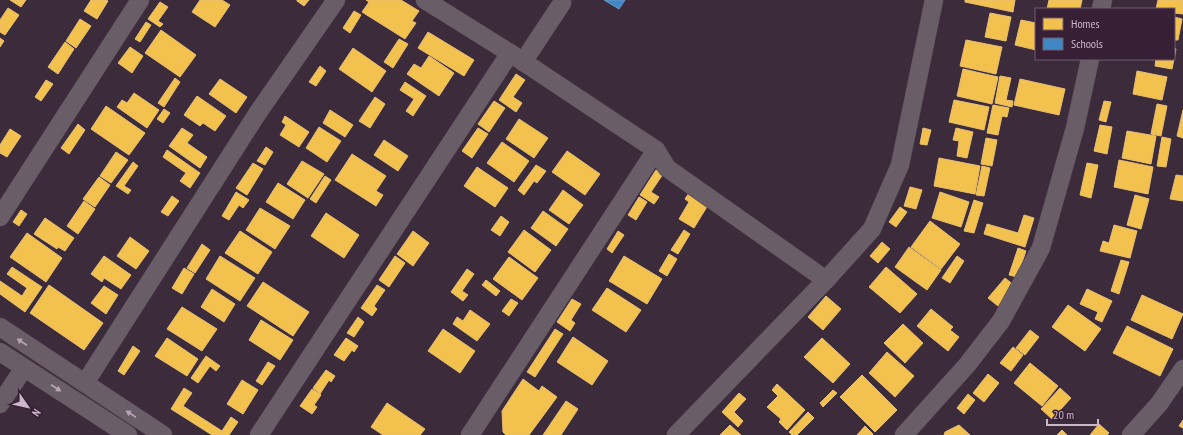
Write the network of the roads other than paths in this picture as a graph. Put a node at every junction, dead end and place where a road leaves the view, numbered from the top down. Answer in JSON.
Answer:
{"nodes":[{"id":1,"x":140,"y":0,"type":"edge"},
{"id":2,"x":336,"y":0,"type":"edge"},
{"id":3,"x":425,"y":0,"type":"edge"},
{"id":4,"x":562,"y":0,"type":"edge"},
{"id":5,"x":934,"y":0,"type":"edge"},
{"id":6,"x":516,"y":57,"type":"junction"},
{"id":7,"x":1090,"y":60,"type":"edge"},
{"id":8,"x":656,"y":150,"type":"junction"},
{"id":9,"x":0,"y":217,"type":"edge"},
{"id":10,"x":826,"y":280,"type":"junction"},
{"id":11,"x":0,"y":327,"type":"edge"},
{"id":12,"x":0,"y":352,"type":"edge"},
{"id":13,"x":24,"y":368,"type":"junction"},
{"id":14,"x":1183,"y":369,"type":"edge"},
{"id":15,"x":85,"y":383,"type":"junction"},
{"id":16,"x":0,"y":404,"type":"edge"},
{"id":17,"x":128,"y":435,"type":"edge"},
{"id":18,"x":164,"y":435,"type":"edge"},
{"id":19,"x":259,"y":435,"type":"edge"},
{"id":20,"x":470,"y":435,"type":"edge"},
{"id":21,"x":676,"y":435,"type":"edge"},
{"id":22,"x":904,"y":435,"type":"edge"},
{"id":23,"x":1131,"y":435,"type":"edge"}],
"edges":[{"from":1,"to":9,"type":"street"},
{"from":2,"to":15,"type":"street"},
{"from":3,"to":6,"type":"street"},
{"from":4,"to":6,"type":"street"},
{"from":5,"to":10,"type":"street"},
{"from":6,"to":8,"type":"street"},
{"from":6,"to":19,"type":"street"},
{"from":7,"to":22,"type":"street"},
{"from":8,"to":10,"type":"street"},
{"from":8,"to":20,"type":"street"},
{"from":10,"to":21,"type":"street"},
{"from":15,"to":11,"type":"street","one_way":true},
{"from":12,"to":13,"type":"street"},
{"from":13,"to":16,"type":"street"},
{"from":13,"to":17,"type":"street","one_way":true},
{"from":14,"to":23,"type":"street"},
{"from":18,"to":15,"type":"street","one_way":true}]}
